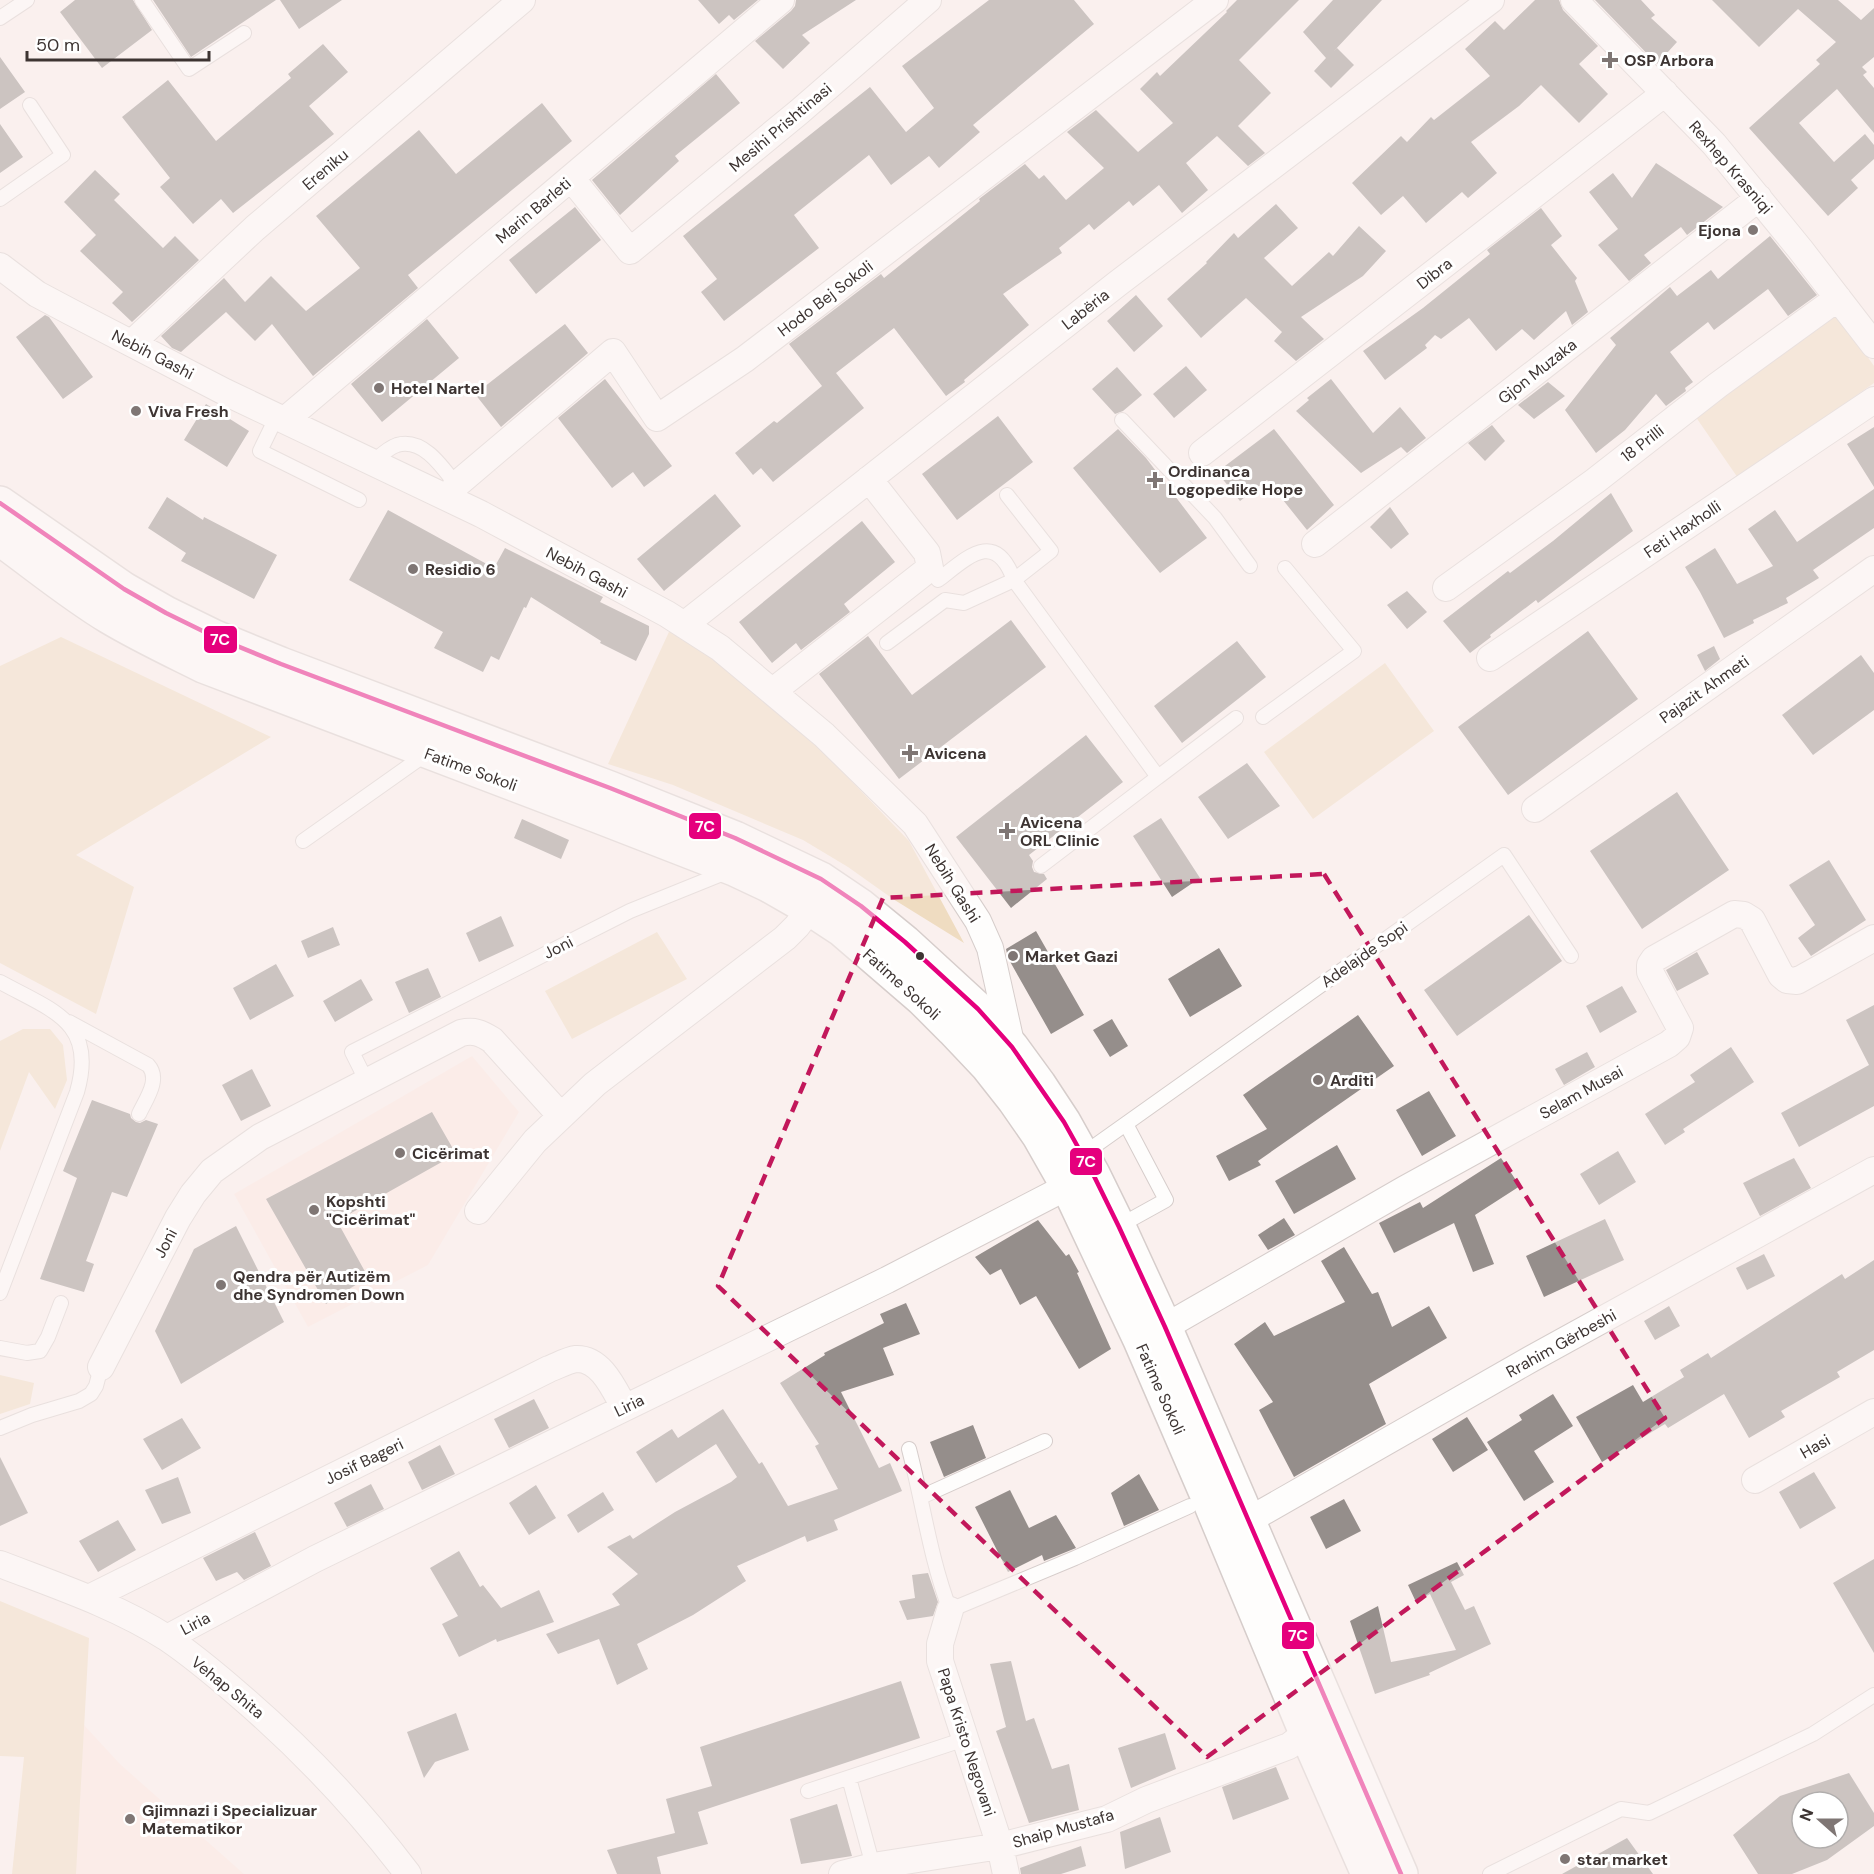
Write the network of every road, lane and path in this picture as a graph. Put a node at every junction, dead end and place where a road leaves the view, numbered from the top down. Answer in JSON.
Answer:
{"nodes":[{"id":1,"x":27,"y":0,"type":"edge"},
{"id":2,"x":142,"y":0,"type":"edge"},
{"id":3,"x":522,"y":0,"type":"edge"},
{"id":4,"x":781,"y":0,"type":"edge"},
{"id":5,"x":928,"y":0,"type":"edge"},
{"id":6,"x":1215,"y":0,"type":"edge"},
{"id":7,"x":1491,"y":0,"type":"edge"},
{"id":8,"x":1574,"y":0,"type":"edge"},
{"id":9,"x":0,"y":18,"type":"edge"},
{"id":10,"x":244,"y":33,"type":"dead end"},
{"id":11,"x":1665,"y":93,"type":"junction"},
{"id":12,"x":30,"y":105,"type":"dead end"},
{"id":13,"x":571,"y":178,"type":"junction"},
{"id":14,"x":1759,"y":198,"type":"junction"},
{"id":15,"x":0,"y":199,"type":"edge"},
{"id":16,"x":0,"y":266,"type":"edge"},
{"id":17,"x":1838,"y":298,"type":"junction"},
{"id":18,"x":132,"y":343,"type":"junction"},
{"id":19,"x":1874,"y":345,"type":"edge"},
{"id":20,"x":1874,"y":400,"type":"edge"},
{"id":21,"x":281,"y":418,"type":"junction"},
{"id":22,"x":1122,"y":420,"type":"dead end"},
{"id":23,"x":1202,"y":453,"type":"dead end"},
{"id":24,"x":373,"y":462,"type":"junction"},
{"id":25,"x":869,"y":479,"type":"junction"},
{"id":26,"x":456,"y":485,"type":"junction"},
{"id":27,"x":1007,"y":495,"type":"dead end"},
{"id":28,"x":359,"y":501,"type":"dead end"},
{"id":29,"x":0,"y":503,"type":"edge"},
{"id":30,"x":481,"y":514,"type":"junction"},
{"id":31,"x":0,"y":539,"type":"edge"},
{"id":32,"x":1315,"y":544,"type":"dead end"},
{"id":33,"x":1250,"y":566,"type":"dead end"},
{"id":34,"x":1285,"y":568,"type":"dead end"},
{"id":35,"x":1874,"y":569,"type":"edge"},
{"id":36,"x":938,"y":580,"type":"dead end"},
{"id":37,"x":1014,"y":580,"type":"junction"},
{"id":38,"x":1446,"y":588,"type":"dead end"},
{"id":39,"x":684,"y":625,"type":"junction"},
{"id":40,"x":887,"y":643,"type":"dead end"},
{"id":41,"x":1490,"y":658,"type":"dead end"},
{"id":42,"x":773,"y":691,"type":"junction"},
{"id":43,"x":1263,"y":717,"type":"dead end"},
{"id":44,"x":1236,"y":718,"type":"dead end"},
{"id":45,"x":427,"y":753,"type":"junction"},
{"id":46,"x":1158,"y":777,"type":"junction"},
{"id":47,"x":1534,"y":809,"type":"dead end"},
{"id":48,"x":303,"y":841,"type":"dead end"},
{"id":49,"x":1041,"y":866,"type":"dead end"},
{"id":50,"x":734,"y":869,"type":"junction"},
{"id":51,"x":810,"y":909,"type":"junction"},
{"id":52,"x":872,"y":935,"type":"junction"},
{"id":53,"x":1874,"y":938,"type":"edge"},
{"id":54,"x":1571,"y":956,"type":"dead end"},
{"id":55,"x":0,"y":982,"type":"edge"},
{"id":56,"x":63,"y":1019,"type":"junction"},
{"id":57,"x":1012,"y":1047,"type":"junction"},
{"id":58,"x":367,"y":1082,"type":"junction"},
{"id":59,"x":139,"y":1114,"type":"dead end"},
{"id":60,"x":561,"y":1116,"type":"junction"},
{"id":61,"x":1126,"y":1124,"type":"junction"},
{"id":62,"x":1874,"y":1170,"type":"edge"},
{"id":63,"x":1081,"y":1172,"type":"junction"},
{"id":64,"x":478,"y":1211,"type":"dead end"},
{"id":65,"x":1119,"y":1227,"type":"junction"},
{"id":66,"x":0,"y":1293,"type":"edge"},
{"id":67,"x":60,"y":1303,"type":"dead end"},
{"id":68,"x":1166,"y":1327,"type":"junction"},
{"id":69,"x":0,"y":1348,"type":"edge"},
{"id":70,"x":101,"y":1367,"type":"joint"},
{"id":71,"x":624,"y":1407,"type":"junction"},
{"id":72,"x":1874,"y":1412,"type":"edge"},
{"id":73,"x":0,"y":1428,"type":"edge"},
{"id":74,"x":1045,"y":1441,"type":"dead end"},
{"id":75,"x":909,"y":1449,"type":"dead end"},
{"id":76,"x":1755,"y":1480,"type":"dead end"},
{"id":77,"x":921,"y":1497,"type":"junction"},
{"id":78,"x":1190,"y":1506,"type":"dead end"},
{"id":79,"x":1249,"y":1520,"type":"junction"},
{"id":80,"x":0,"y":1564,"type":"edge"},
{"id":81,"x":89,"y":1598,"type":"junction"},
{"id":82,"x":950,"y":1610,"type":"junction"},
{"id":83,"x":167,"y":1638,"type":"junction"},
{"id":84,"x":1874,"y":1695,"type":"edge"},
{"id":85,"x":1306,"y":1733,"type":"junction"},
{"id":86,"x":965,"y":1739,"type":"junction"},
{"id":87,"x":849,"y":1778,"type":"junction"},
{"id":88,"x":808,"y":1791,"type":"dead end"},
{"id":89,"x":1000,"y":1846,"type":"junction"},
{"id":90,"x":873,"y":1866,"type":"junction"},
{"id":91,"x":408,"y":1874,"type":"edge"},
{"id":92,"x":842,"y":1874,"type":"edge"},
{"id":93,"x":1006,"y":1874,"type":"edge"},
{"id":94,"x":1368,"y":1874,"type":"edge"},
{"id":95,"x":1401,"y":1874,"type":"edge"},
{"id":96,"x":1490,"y":1874,"type":"edge"}],
"edges":[{"from":1,"to":9,"type":"lane"},
{"from":2,"to":10,"type":"lane"},
{"from":3,"to":18,"type":"street","name":"Ereniku"},
{"from":4,"to":13,"type":"street","name":"Marin Barleti"},
{"from":5,"to":13,"type":"street","name":"Mesihi Prishtinasi"},
{"from":6,"to":26,"type":"street","name":"Hodo Bej Sokoli"},
{"from":7,"to":25,"type":"street","name":"Labëria"},
{"from":8,"to":11,"type":"street","name":"Rexhep Krasniqi"},
{"from":11,"to":14,"type":"street","name":"Rexhep Krasniqi"},
{"from":11,"to":23,"type":"street","name":"Dibra"},
{"from":12,"to":15,"type":"lane"},
{"from":13,"to":21,"type":"street","name":"Marin Barleti"},
{"from":14,"to":17,"type":"street","name":"Rexhep Krasniqi"},
{"from":14,"to":32,"type":"street","name":"Gjon Muzaka"},
{"from":16,"to":18,"type":"street","name":"Nebih Gashi"},
{"from":17,"to":19,"type":"street","name":"Rexhep Krasniqi"},
{"from":17,"to":38,"type":"street","name":"18 Prilli"},
{"from":18,"to":21,"type":"street","name":"Nebih Gashi"},
{"from":20,"to":41,"type":"street","name":"Feti Haxholli"},
{"from":21,"to":24,"type":"street","name":"Nebih Gashi"},
{"from":21,"to":28,"type":"lane"},
{"from":22,"to":33,"type":"lane"},
{"from":24,"to":26,"type":"lane"},
{"from":24,"to":30,"type":"street","name":"Nebih Gashi"},
{"from":25,"to":39,"type":"street","name":"Labëria"},
{"from":25,"to":42,"type":"street"},
{"from":26,"to":30,"type":"lane"},
{"from":27,"to":37,"type":"lane"},
{"from":29,"to":52,"type":"street","name":"Fatime Sokoli"},
{"from":30,"to":39,"type":"street","name":"Nebih Gashi"},
{"from":31,"to":45,"type":"street","name":"Fatime Sokoli"},
{"from":34,"to":43,"type":"lane"},
{"from":35,"to":47,"type":"street","name":"Pajazit Ahmeti"},
{"from":36,"to":37,"type":"lane"},
{"from":37,"to":40,"type":"lane"},
{"from":37,"to":46,"type":"lane"},
{"from":39,"to":42,"type":"street","name":"Nebih Gashi"},
{"from":42,"to":57,"type":"street","name":"Nebih Gashi"},
{"from":44,"to":46,"type":"lane"},
{"from":45,"to":48,"type":"lane"},
{"from":45,"to":50,"type":"street","name":"Fatime Sokoli"},
{"from":46,"to":49,"type":"lane"},
{"from":50,"to":51,"type":"street","name":"Fatime Sokoli"},
{"from":50,"to":58,"type":"lane","name":"Joni"},
{"from":51,"to":52,"type":"street","name":"Fatime Sokoli"},
{"from":51,"to":60,"type":"street"},
{"from":52,"to":57,"type":"street","name":"Fatime Sokoli"},
{"from":52,"to":63,"type":"street","name":"Fatime Sokoli"},
{"from":53,"to":68,"type":"street","name":"Selam Musai"},
{"from":54,"to":61,"type":"lane","name":"Adelajde Sopi"},
{"from":55,"to":56,"type":"lane"},
{"from":56,"to":59,"type":"lane"},
{"from":56,"to":66,"type":"lane"},
{"from":57,"to":63,"type":"street","name":"Fatime Sokoli"},
{"from":58,"to":60,"type":"street","name":"Joni"},
{"from":58,"to":70,"type":"street","name":"Joni"},
{"from":60,"to":64,"type":"street"},
{"from":61,"to":63,"type":"lane","name":"Adelajde Sopi"},
{"from":61,"to":65,"type":"lane"},
{"from":62,"to":79,"type":"street","name":"Rrahim Gërbeshi"},
{"from":63,"to":65,"type":"street","name":"Fatime Sokoli"},
{"from":63,"to":71,"type":"street","name":"Liria"},
{"from":63,"to":85,"type":"street","name":"Fatime Sokoli"},
{"from":65,"to":68,"type":"street","name":"Fatime Sokoli"},
{"from":67,"to":69,"type":"lane"},
{"from":68,"to":79,"type":"street","name":"Fatime Sokoli"},
{"from":70,"to":73,"type":"lane","name":"Joni"},
{"from":71,"to":81,"type":"street","name":"Josif Bageri"},
{"from":71,"to":83,"type":"street","name":"Liria"},
{"from":72,"to":76,"type":"street","name":"Hasi"},
{"from":74,"to":77,"type":"lane"},
{"from":75,"to":77,"type":"lane"},
{"from":77,"to":82,"type":"lane"},
{"from":78,"to":82,"type":"lane"},
{"from":79,"to":95,"type":"street","name":"Fatime Sokoli"},
{"from":80,"to":81,"type":"street","name":"Vehap Shita"},
{"from":81,"to":83,"type":"street","name":"Vehap Shita"},
{"from":82,"to":86,"type":"street","name":"Papa Kristo Negovani"},
{"from":83,"to":91,"type":"street","name":"Vehap Shita"},
{"from":84,"to":96,"type":"lane"},
{"from":85,"to":89,"type":"street","name":"Shaip Mustafa"},
{"from":85,"to":94,"type":"street","name":"Fatime Sokoli"},
{"from":86,"to":87,"type":"lane"},
{"from":86,"to":89,"type":"street","name":"Papa Kristo Negovani"},
{"from":87,"to":88,"type":"lane"},
{"from":87,"to":90,"type":"lane"},
{"from":89,"to":90,"type":"street","name":"Shaip Mustafa"},
{"from":89,"to":93,"type":"street","name":"Papa Kristo Negovani"},
{"from":90,"to":92,"type":"street","name":"Shaip Mustafa"}]}
